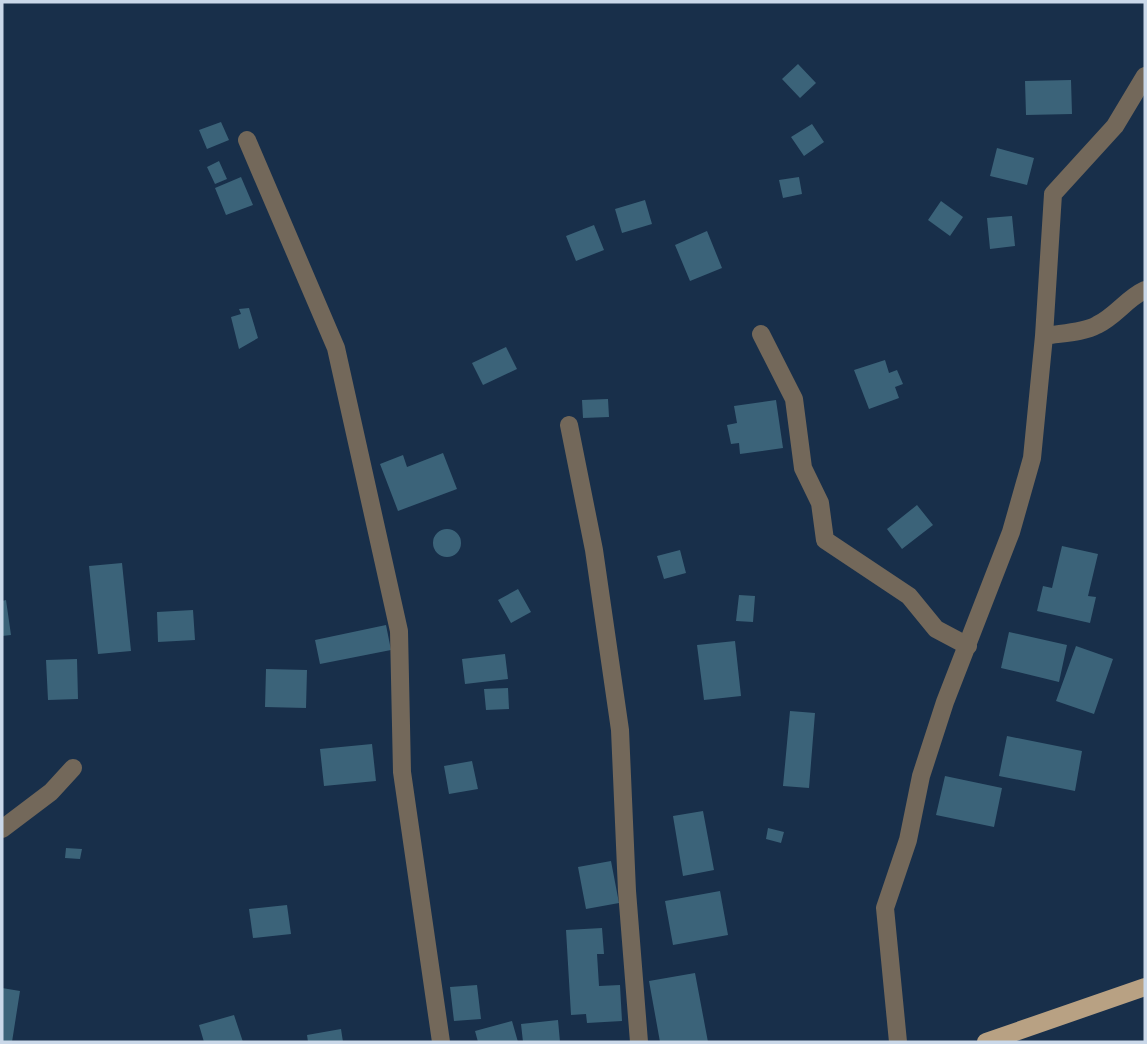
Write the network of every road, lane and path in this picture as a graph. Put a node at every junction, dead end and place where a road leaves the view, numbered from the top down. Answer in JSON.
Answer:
{"nodes":[{"id":1,"x":1145,"y":75,"type":"edge"},
{"id":2,"x":247,"y":140,"type":"dead end"},
{"id":3,"x":1145,"y":290,"type":"edge"},
{"id":4,"x":761,"y":334,"type":"dead end"},
{"id":5,"x":1044,"y":336,"type":"junction"},
{"id":6,"x":569,"y":425,"type":"dead end"},
{"id":7,"x":968,"y":646,"type":"junction"},
{"id":8,"x":73,"y":768,"type":"dead end"},
{"id":9,"x":2,"y":829,"type":"edge"},
{"id":10,"x":1145,"y":987,"type":"edge"},
{"id":11,"x":441,"y":1042,"type":"edge"},
{"id":12,"x":639,"y":1042,"type":"edge"},
{"id":13,"x":898,"y":1042,"type":"edge"},
{"id":14,"x":986,"y":1042,"type":"edge"}],
"edges":[{"from":1,"to":5,"type":"street"},
{"from":2,"to":11,"type":"street"},
{"from":3,"to":5,"type":"street"},
{"from":4,"to":7,"type":"street"},
{"from":5,"to":7,"type":"street"},
{"from":6,"to":12,"type":"street"},
{"from":7,"to":13,"type":"street"},
{"from":8,"to":9,"type":"street"},
{"from":10,"to":14,"type":"main road"}]}
